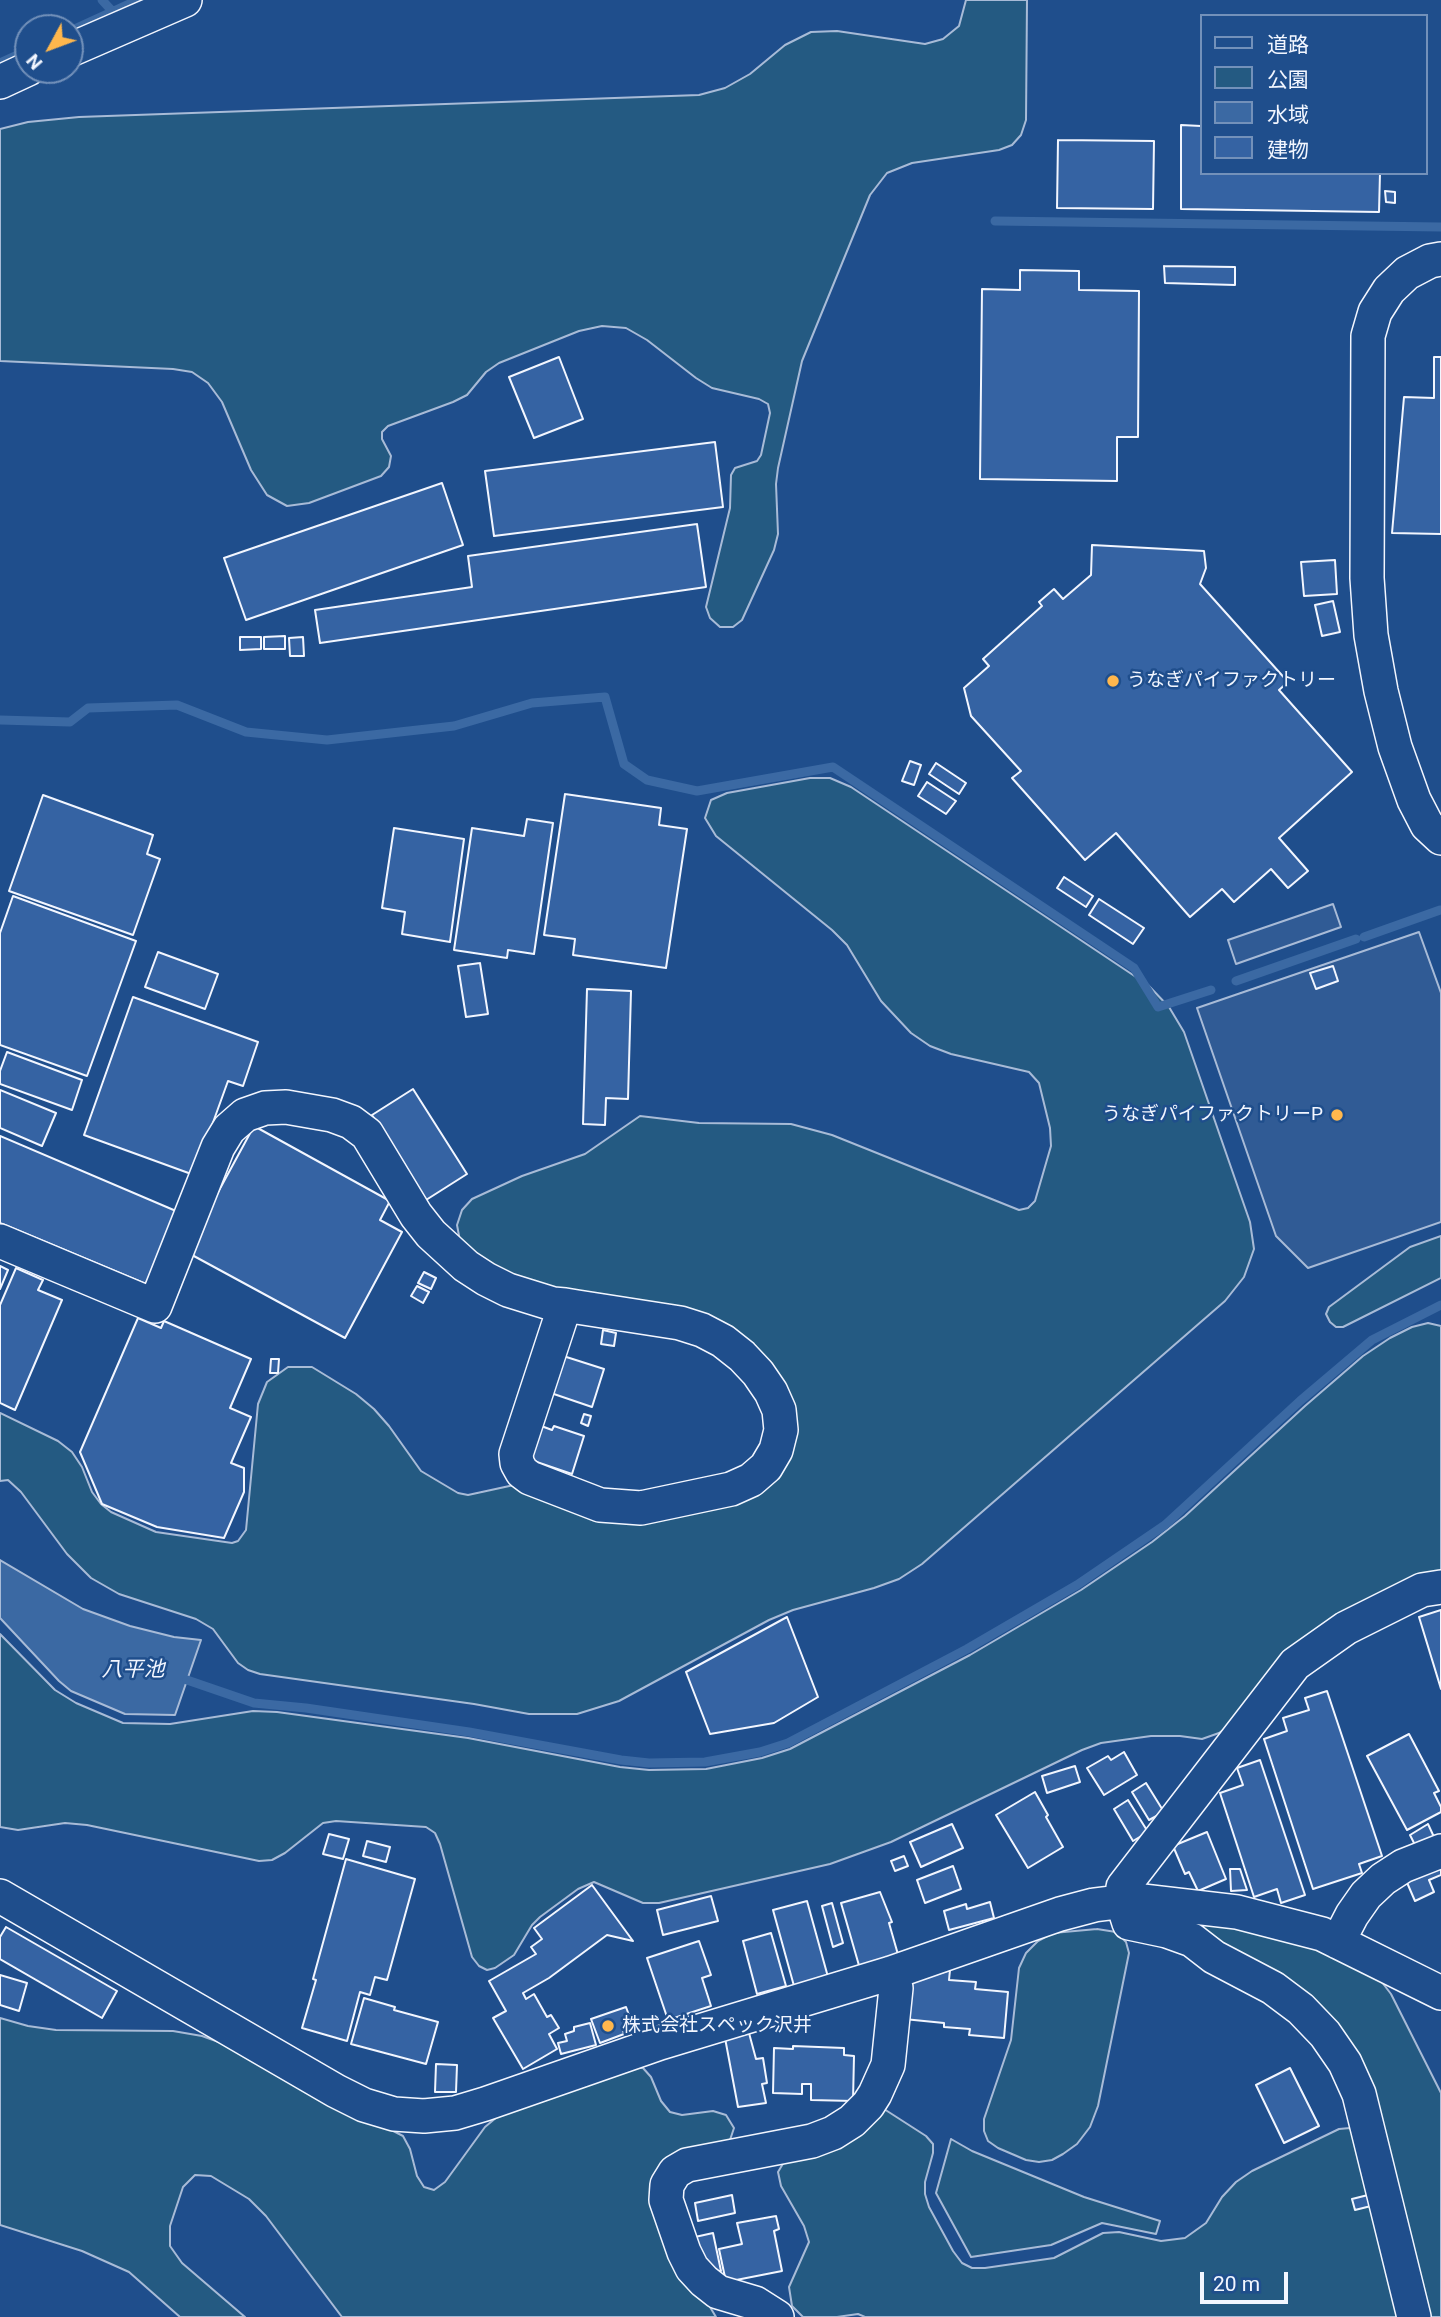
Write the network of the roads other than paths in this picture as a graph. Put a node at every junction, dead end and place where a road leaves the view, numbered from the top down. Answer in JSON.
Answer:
{"nodes":[{"id":1,"x":185,"y":0,"type":"edge"},
{"id":2,"x":84,"y":44,"type":"edge"},
{"id":3,"x":1441,"y":259,"type":"edge"},
{"id":4,"x":1441,"y":838,"type":"edge"},
{"id":5,"x":0,"y":1241,"type":"edge"},
{"id":6,"x":565,"y":1305,"type":"junction"},
{"id":7,"x":1441,"y":1587,"type":"edge"},
{"id":8,"x":1441,"y":1852,"type":"edge"},
{"id":9,"x":0,"y":1896,"type":"edge"},
{"id":10,"x":1122,"y":1901,"type":"junction"},
{"id":11,"x":1338,"y":1942,"type":"junction"},
{"id":12,"x":891,"y":1973,"type":"junction"},
{"id":13,"x":1441,"y":1993,"type":"edge"},
{"id":14,"x":778,"y":2317,"type":"edge"},
{"id":15,"x":1414,"y":2317,"type":"edge"}],
"edges":[{"from":1,"to":2,"type":"street"},
{"from":3,"to":4,"type":"street"},
{"from":5,"to":6,"type":"street"},
{"from":6,"to":6,"type":"street"},
{"from":7,"to":10,"type":"street"},
{"from":8,"to":11,"type":"street"},
{"from":9,"to":12,"type":"street"},
{"from":10,"to":11,"type":"street"},
{"from":10,"to":12,"type":"street"},
{"from":10,"to":15,"type":"street"},
{"from":11,"to":13,"type":"street"},
{"from":12,"to":14,"type":"street"}]}
